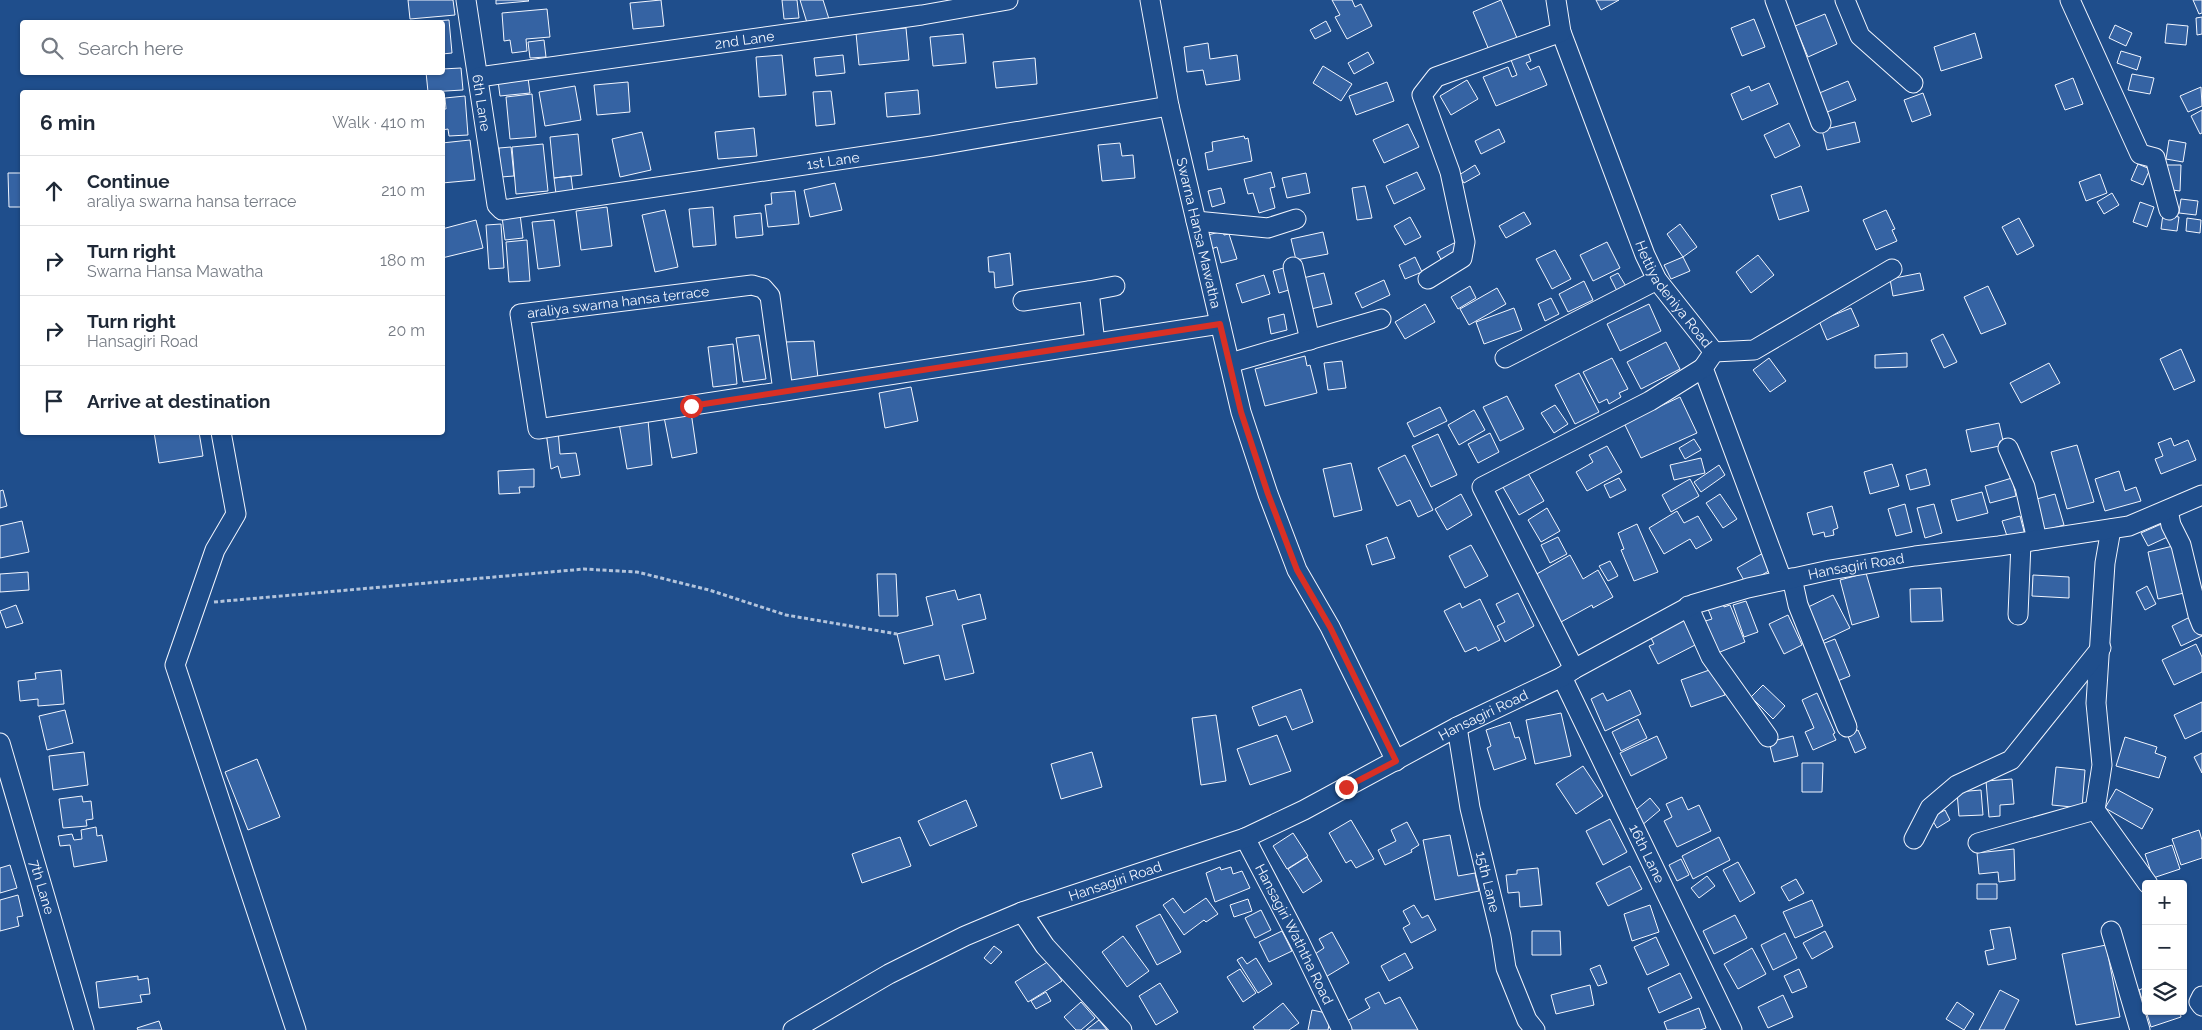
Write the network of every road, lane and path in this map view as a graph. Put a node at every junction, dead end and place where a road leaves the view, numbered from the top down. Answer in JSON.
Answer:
{"nodes":[{"id":1,"x":466,"y":0,"type":"edge"},
{"id":2,"x":1008,"y":0,"type":"edge"},
{"id":3,"x":1150,"y":0,"type":"edge"},
{"id":4,"x":1556,"y":0,"type":"edge"},
{"id":5,"x":1775,"y":0,"type":"edge"},
{"id":6,"x":1844,"y":0,"type":"edge"},
{"id":7,"x":2070,"y":0,"type":"edge"},
{"id":8,"x":1561,"y":32,"type":"junction"},
{"id":9,"x":479,"y":77,"type":"junction"},
{"id":10,"x":1913,"y":83,"type":"dead end"},
{"id":11,"x":1170,"y":106,"type":"junction"},
{"id":12,"x":1820,"y":123,"type":"dead end"},
{"id":13,"x":497,"y":205,"type":"joint"},
{"id":14,"x":2169,"y":210,"type":"dead end"},
{"id":15,"x":1296,"y":219,"type":"dead end"},
{"id":16,"x":1196,"y":220,"type":"junction"},
{"id":17,"x":1293,"y":267,"type":"dead end"},
{"id":18,"x":1892,"y":269,"type":"dead end"},
{"id":19,"x":1428,"y":279,"type":"dead end"},
{"id":20,"x":1657,"y":280,"type":"junction"},
{"id":21,"x":1115,"y":286,"type":"dead end"},
{"id":22,"x":1089,"y":292,"type":"junction"},
{"id":23,"x":1023,"y":301,"type":"dead end"},
{"id":24,"x":1381,"y":319,"type":"dead end"},
{"id":25,"x":1220,"y":324,"type":"junction"},
{"id":26,"x":1310,"y":340,"type":"junction"},
{"id":27,"x":1095,"y":343,"type":"junction"},
{"id":28,"x":1714,"y":352,"type":"junction"},
{"id":29,"x":1505,"y":358,"type":"dead end"},
{"id":30,"x":1230,"y":363,"type":"junction"},
{"id":31,"x":1703,"y":368,"type":"junction"},
{"id":32,"x":783,"y":391,"type":"junction"},
{"id":33,"x":222,"y":435,"type":"edge"},
{"id":34,"x":2008,"y":448,"type":"dead end"},
{"id":35,"x":2202,"y":495,"type":"edge"},
{"id":36,"x":2168,"y":510,"type":"junction"},
{"id":37,"x":2111,"y":529,"type":"junction"},
{"id":38,"x":2029,"y":542,"type":"junction"},
{"id":39,"x":1787,"y":579,"type":"junction"},
{"id":40,"x":196,"y":603,"type":"junction"},
{"id":41,"x":1688,"y":606,"type":"junction"},
{"id":42,"x":2018,"y":615,"type":"dead end"},
{"id":43,"x":2202,"y":625,"type":"edge"},
{"id":44,"x":897,"y":634,"type":"dead end"},
{"id":45,"x":2101,"y":648,"type":"junction"},
{"id":46,"x":1568,"y":673,"type":"junction"},
{"id":47,"x":1457,"y":727,"type":"junction"},
{"id":48,"x":1847,"y":728,"type":"dead end"},
{"id":49,"x":1768,"y":737,"type":"dead end"},
{"id":50,"x":0,"y":743,"type":"edge"},
{"id":51,"x":1396,"y":761,"type":"junction"},
{"id":52,"x":2096,"y":810,"type":"junction"},
{"id":53,"x":1245,"y":838,"type":"junction"},
{"id":54,"x":1914,"y":839,"type":"dead end"},
{"id":55,"x":1978,"y":843,"type":"dead end"},
{"id":56,"x":2145,"y":880,"type":"edge"},
{"id":57,"x":1022,"y":912,"type":"junction"},
{"id":58,"x":2111,"y":931,"type":"dead end"},
{"id":59,"x":2202,"y":996,"type":"edge"},
{"id":60,"x":2202,"y":1006,"type":"edge"},
{"id":61,"x":84,"y":1030,"type":"edge"},
{"id":62,"x":296,"y":1030,"type":"edge"},
{"id":63,"x":793,"y":1030,"type":"edge"},
{"id":64,"x":1122,"y":1030,"type":"edge"},
{"id":65,"x":1342,"y":1030,"type":"edge"},
{"id":66,"x":1535,"y":1030,"type":"edge"},
{"id":67,"x":1732,"y":1030,"type":"edge"},
{"id":68,"x":2140,"y":1030,"type":"edge"}],
"edges":[{"from":1,"to":9,"type":"street","name":"6th Lane"},
{"from":2,"to":9,"type":"street","name":"2nd Lane"},
{"from":3,"to":11,"type":"street","name":"Swarna Hansa Mawatha"},
{"from":4,"to":8,"type":"street","name":"Hettiyadeniya Road"},
{"from":5,"to":12,"type":"street"},
{"from":6,"to":10,"type":"street"},
{"from":7,"to":14,"type":"street"},
{"from":8,"to":19,"type":"street"},
{"from":8,"to":20,"type":"street","name":"Hettiyadeniya Road"},
{"from":9,"to":13,"type":"street","name":"6th Lane"},
{"from":11,"to":13,"type":"street","name":"1st Lane"},
{"from":11,"to":16,"type":"street","name":"Swarna Hansa Mawatha"},
{"from":15,"to":16,"type":"street"},
{"from":16,"to":25,"type":"street","name":"Swarna Hansa Mawatha"},
{"from":17,"to":26,"type":"street"},
{"from":18,"to":28,"type":"street"},
{"from":20,"to":28,"type":"street","name":"Hettiyadeniya Road"},
{"from":20,"to":29,"type":"street"},
{"from":21,"to":22,"type":"street"},
{"from":22,"to":23,"type":"street"},
{"from":22,"to":27,"type":"street"},
{"from":24,"to":26,"type":"street"},
{"from":25,"to":27,"type":"street","name":"araliya swarna hansa terrace"},
{"from":25,"to":30,"type":"street","name":"Swarna Hansa Mawatha"},
{"from":26,"to":30,"type":"street"},
{"from":27,"to":32,"type":"street","name":"araliya swarna hansa terrace"},
{"from":28,"to":31,"type":"street","name":"Hettiyadeniya Road"},
{"from":30,"to":51,"type":"street","name":"Swarna Hansa Mawatha"},
{"from":31,"to":39,"type":"street","name":"Hettiyadeniya Road"},
{"from":31,"to":46,"type":"street","name":"16th Lane"},
{"from":32,"to":32,"type":"street","name":"araliya swarna hansa terrace"},
{"from":33,"to":40,"type":"street"},
{"from":34,"to":38,"type":"street"},
{"from":35,"to":36,"type":"street","name":"Hansagiri Road"},
{"from":36,"to":37,"type":"street","name":"Hansagiri Road"},
{"from":36,"to":43,"type":"street"},
{"from":37,"to":38,"type":"street","name":"Hansagiri Road"},
{"from":37,"to":45,"type":"street"},
{"from":38,"to":39,"type":"street","name":"Hansagiri Road"},
{"from":38,"to":42,"type":"street"},
{"from":39,"to":41,"type":"street","name":"Hansagiri Road"},
{"from":39,"to":48,"type":"street","name":"Hettiyadeniya Road"},
{"from":40,"to":44,"type":"path"},
{"from":40,"to":62,"type":"street"},
{"from":41,"to":46,"type":"street","name":"Hansagiri Road"},
{"from":41,"to":49,"type":"street"},
{"from":45,"to":52,"type":"street"},
{"from":45,"to":54,"type":"street"},
{"from":46,"to":47,"type":"street","name":"Hansagiri Road"},
{"from":46,"to":67,"type":"street","name":"16th Lane"},
{"from":47,"to":51,"type":"street","name":"Hansagiri Road"},
{"from":47,"to":66,"type":"street","name":"15th Lane"},
{"from":50,"to":61,"type":"street","name":"7th Lane"},
{"from":51,"to":53,"type":"street","name":"Hansagiri Road"},
{"from":52,"to":55,"type":"street"},
{"from":52,"to":56,"type":"street"},
{"from":53,"to":57,"type":"street","name":"Hansagiri Road"},
{"from":53,"to":65,"type":"street","name":"Hansagiri Waththa Road"},
{"from":57,"to":63,"type":"street","name":"Hansagiri Road"},
{"from":57,"to":64,"type":"street"},
{"from":58,"to":68,"type":"street"},
{"from":59,"to":60,"type":"street"}]}
